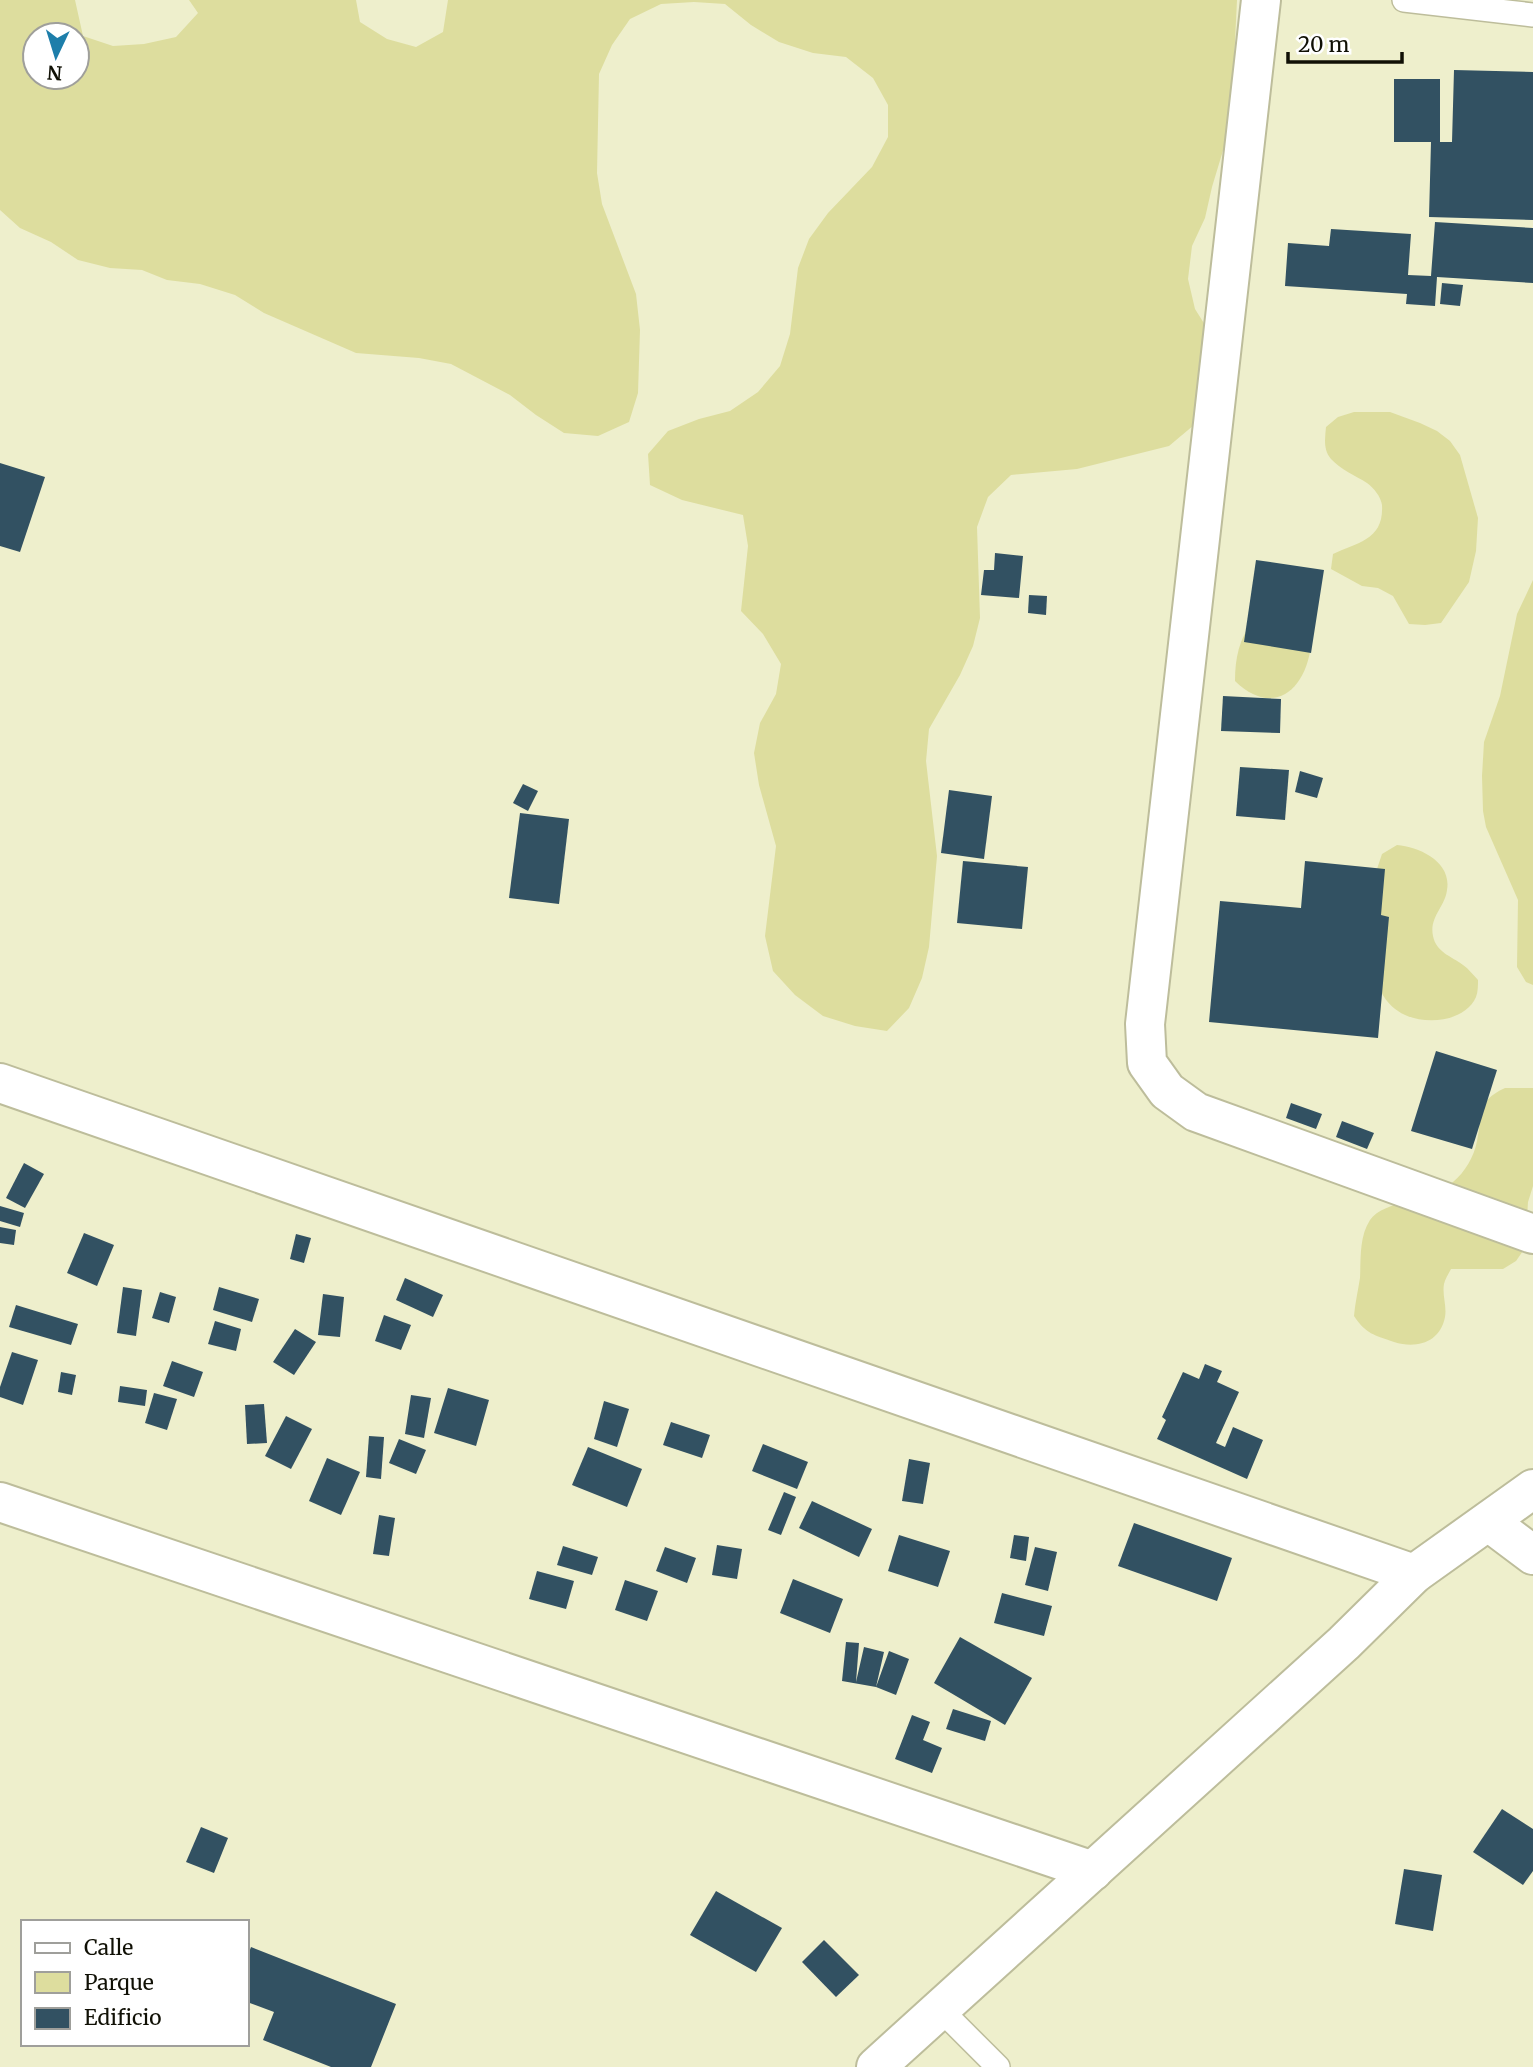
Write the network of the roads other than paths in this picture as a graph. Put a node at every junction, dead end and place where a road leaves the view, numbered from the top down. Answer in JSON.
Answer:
{"nodes":[{"id":1,"x":1261,"y":0,"type":"edge"},
{"id":2,"x":1404,"y":0,"type":"edge"},
{"id":3,"x":1533,"y":15,"type":"edge"},
{"id":4,"x":0,"y":1083,"type":"edge"},
{"id":5,"x":1533,"y":1234,"type":"edge"},
{"id":6,"x":1533,"y":1489,"type":"edge"},
{"id":7,"x":0,"y":1502,"type":"edge"},
{"id":8,"x":1489,"y":1522,"type":"junction"},
{"id":9,"x":1533,"y":1555,"type":"edge"},
{"id":10,"x":1414,"y":1574,"type":"junction"},
{"id":11,"x":1093,"y":1871,"type":"junction"},
{"id":12,"x":940,"y":2009,"type":"junction"},
{"id":13,"x":876,"y":2067,"type":"edge"},
{"id":14,"x":998,"y":2067,"type":"edge"}],
"edges":[{"from":1,"to":5,"type":"street"},
{"from":2,"to":3,"type":"lane"},
{"from":4,"to":10,"type":"street"},
{"from":6,"to":8,"type":"street"},
{"from":7,"to":11,"type":"street"},
{"from":8,"to":9,"type":"street"},
{"from":8,"to":10,"type":"street"},
{"from":10,"to":11,"type":"street"},
{"from":11,"to":12,"type":"street"},
{"from":12,"to":13,"type":"street"},
{"from":12,"to":14,"type":"lane"}]}
